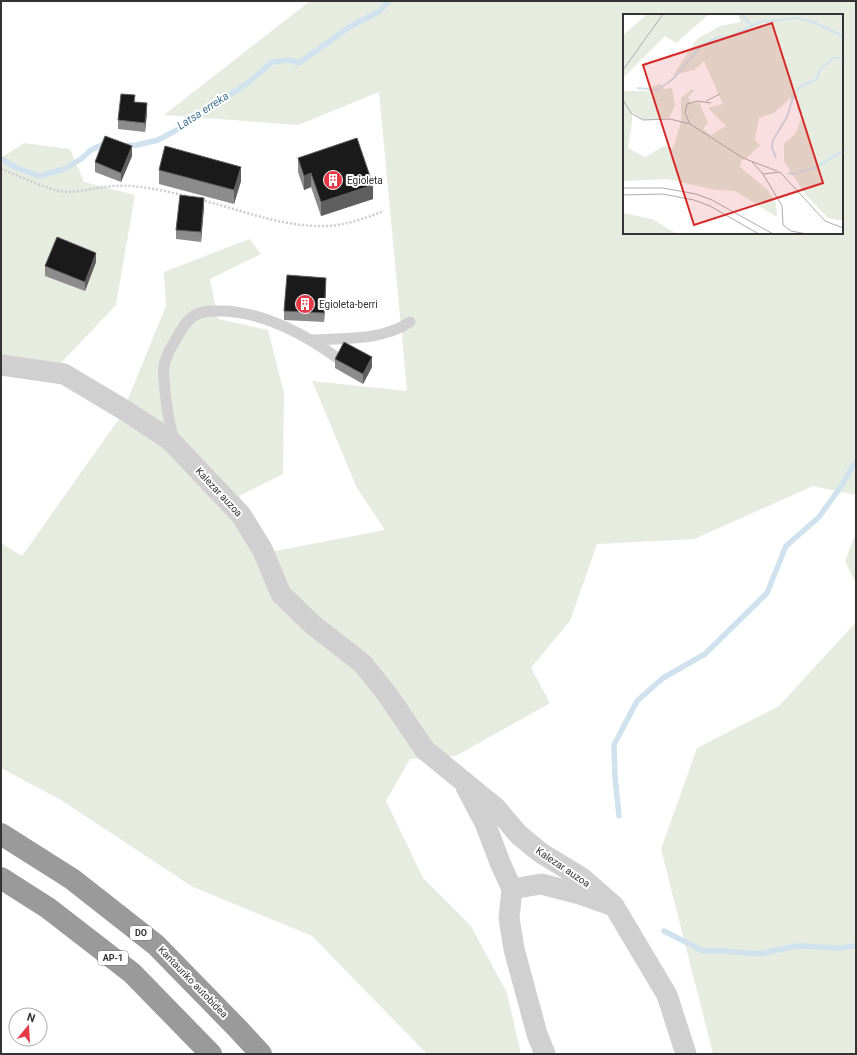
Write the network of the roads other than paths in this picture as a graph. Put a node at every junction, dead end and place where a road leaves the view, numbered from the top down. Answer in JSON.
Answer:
{"nodes":[{"id":1,"x":410,"y":322,"type":"dead end"},
{"id":2,"x":311,"y":340,"type":"junction"},
{"id":3,"x":336,"y":357,"type":"edge"},
{"id":4,"x":1,"y":365,"type":"edge"},
{"id":5,"x":174,"y":445,"type":"junction"},
{"id":6,"x":461,"y":778,"type":"junction"},
{"id":7,"x":1,"y":834,"type":"edge"},
{"id":8,"x":1,"y":878,"type":"edge"},
{"id":9,"x":512,"y":889,"type":"junction"},
{"id":10,"x":614,"y":906,"type":"junction"},
{"id":11,"x":211,"y":1054,"type":"edge"},
{"id":12,"x":261,"y":1054,"type":"edge"},
{"id":13,"x":545,"y":1054,"type":"edge"},
{"id":14,"x":686,"y":1054,"type":"edge"}],
"edges":[{"from":1,"to":2,"type":"lane"},
{"from":2,"to":3,"type":"lane"},
{"from":2,"to":5,"type":"lane"},
{"from":4,"to":5,"type":"street","name":"Kalezar auzoa"},
{"from":5,"to":6,"type":"street","name":"Kalezar auzoa"},
{"from":6,"to":9,"type":"street","name":"Kalezar auzoa"},
{"from":6,"to":10,"type":"street","name":"Kalezar auzoa"},
{"from":7,"to":12,"type":"highway","name":"Kantauriko autobidea","number":"DO"},
{"from":8,"to":11,"type":"highway","number":"AP-1"},
{"from":9,"to":10,"type":"street","name":"Kalezar auzoa"},
{"from":9,"to":13,"type":"street"},
{"from":10,"to":14,"type":"street","name":"Kalezar auzoa"}]}
